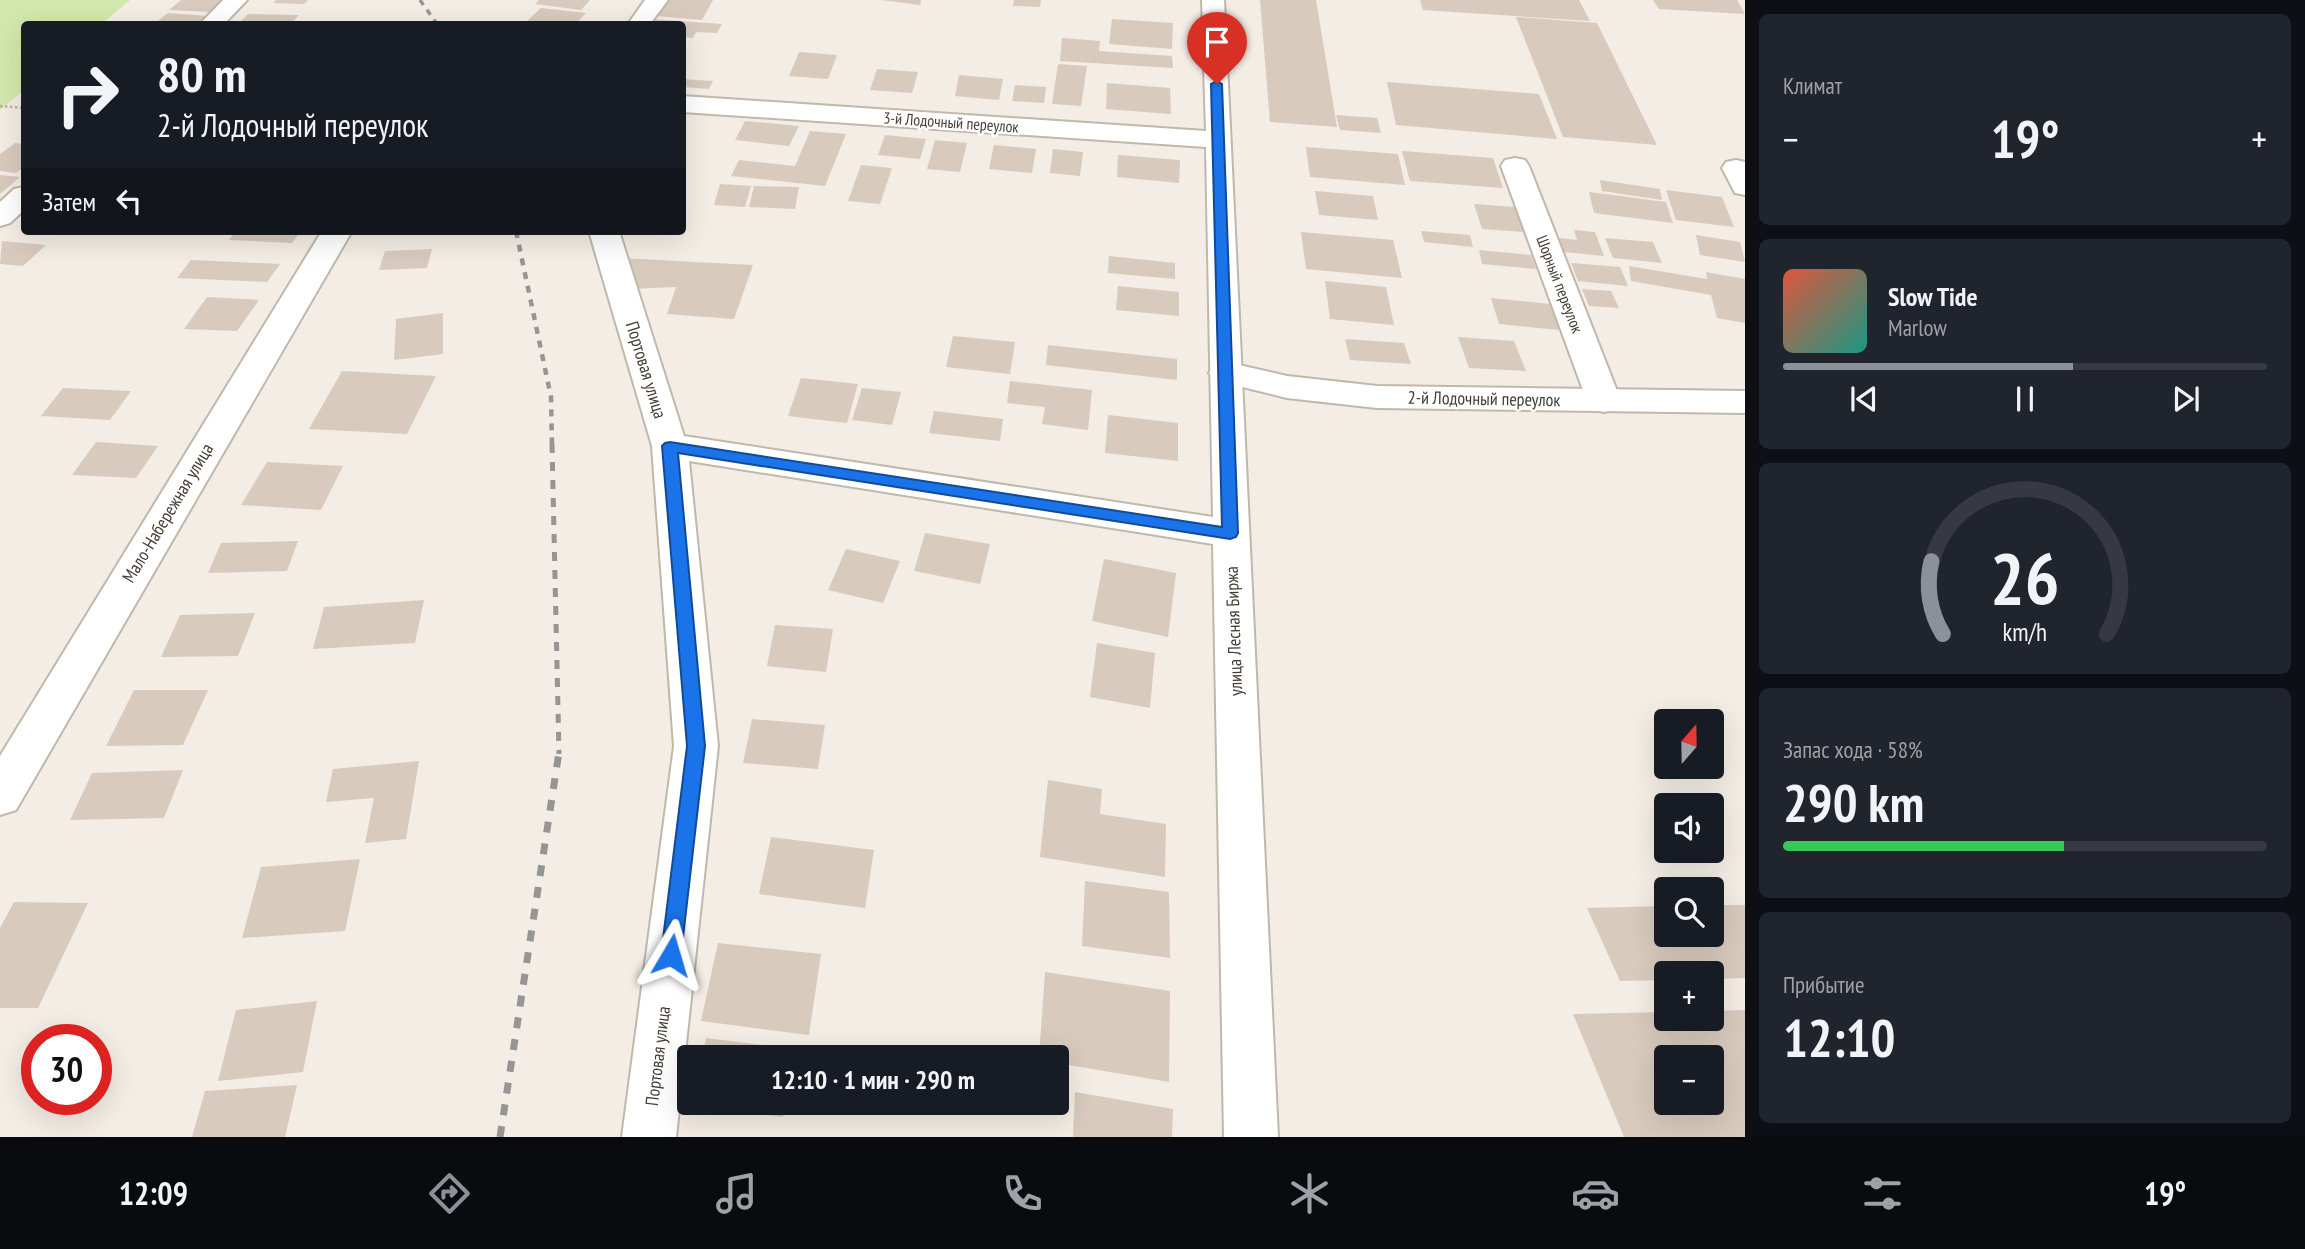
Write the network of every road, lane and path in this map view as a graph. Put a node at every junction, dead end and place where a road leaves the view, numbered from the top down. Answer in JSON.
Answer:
{"nodes":[{"id":1,"x":236,"y":0,"type":"edge"},
{"id":2,"x":657,"y":0,"type":"edge"},
{"id":3,"x":1213,"y":0,"type":"edge"},
{"id":4,"x":214,"y":21,"type":"edge"},
{"id":5,"x":641,"y":21,"type":"edge"},
{"id":6,"x":686,"y":104,"type":"edge"},
{"id":7,"x":0,"y":106,"type":"edge"},
{"id":8,"x":21,"y":108,"type":"edge"},
{"id":9,"x":1219,"y":140,"type":"junction"},
{"id":10,"x":1516,"y":166,"type":"dead end"},
{"id":11,"x":21,"y":198,"type":"edge"},
{"id":12,"x":0,"y":217,"type":"edge"},
{"id":13,"x":335,"y":235,"type":"edge"},
{"id":14,"x":605,"y":235,"type":"edge"},
{"id":15,"x":1226,"y":373,"type":"junction"},
{"id":16,"x":1604,"y":401,"type":"junction"},
{"id":17,"x":1745,"y":402,"type":"edge"},
{"id":18,"x":670,"y":446,"type":"junction"},
{"id":19,"x":1230,"y":533,"type":"junction"},
{"id":20,"x":0,"y":796,"type":"edge"},
{"id":21,"x":649,"y":1137,"type":"edge"},
{"id":22,"x":1251,"y":1137,"type":"edge"}],
"edges":[{"from":1,"to":4,"type":"street"},
{"from":2,"to":5,"type":"street"},
{"from":3,"to":9,"type":"street","name":"улица Лесная Биржа"},
{"from":6,"to":9,"type":"street","name":"3-й Лодочный переулок"},
{"from":7,"to":8,"type":"path"},
{"from":9,"to":15,"type":"street","name":"улица Лесная Биржа"},
{"from":10,"to":16,"type":"street","name":"Шорный переулок"},
{"from":11,"to":12,"type":"street"},
{"from":13,"to":20,"type":"street","name":"Мало-Набережная улица"},
{"from":14,"to":18,"type":"street","name":"Портовая улица"},
{"from":15,"to":16,"type":"street","name":"2-й Лодочный переулок"},
{"from":15,"to":19,"type":"street","name":"улица Лесная Биржа"},
{"from":16,"to":17,"type":"street","name":"2-й Лодочный переулок"},
{"from":18,"to":19,"type":"street"},
{"from":18,"to":21,"type":"street","name":"Портовая улица"},
{"from":19,"to":22,"type":"street","name":"улица Лесная Биржа"}]}
